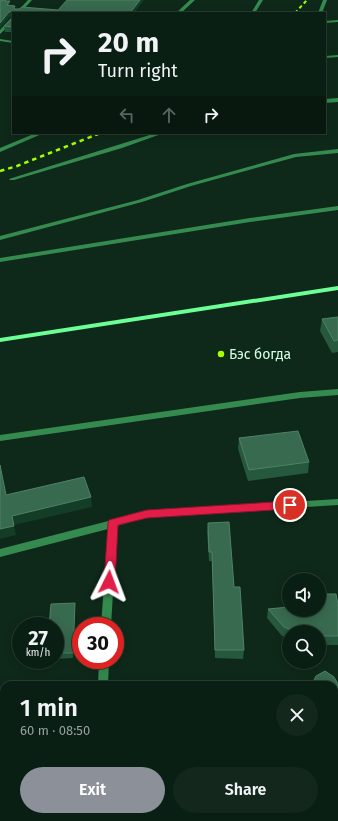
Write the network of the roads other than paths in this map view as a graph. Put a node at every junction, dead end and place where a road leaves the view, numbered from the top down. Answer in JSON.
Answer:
{"nodes":[{"id":1,"x":30,"y":0,"type":"edge"},
{"id":2,"x":193,"y":0,"type":"edge"},
{"id":3,"x":261,"y":0,"type":"edge"},
{"id":4,"x":326,"y":0,"type":"edge"},
{"id":5,"x":19,"y":12,"type":"edge"},
{"id":6,"x":179,"y":12,"type":"edge"},
{"id":7,"x":254,"y":12,"type":"edge"},
{"id":8,"x":320,"y":12,"type":"edge"},
{"id":9,"x":12,"y":20,"type":"edge"},
{"id":10,"x":338,"y":21,"type":"edge"},
{"id":11,"x":326,"y":22,"type":"edge"},
{"id":12,"x":0,"y":33,"type":"edge"},
{"id":13,"x":0,"y":40,"type":"edge"},
{"id":14,"x":12,"y":42,"type":"edge"},
{"id":15,"x":338,"y":56,"type":"edge"},
{"id":16,"x":326,"y":57,"type":"edge"},
{"id":17,"x":338,"y":100,"type":"edge"},
{"id":18,"x":326,"y":101,"type":"edge"},
{"id":19,"x":39,"y":134,"type":"edge"},
{"id":20,"x":158,"y":134,"type":"edge"},
{"id":21,"x":0,"y":150,"type":"edge"},
{"id":22,"x":338,"y":151,"type":"edge"},
{"id":23,"x":12,"y":179,"type":"dead end"},
{"id":24,"x":338,"y":208,"type":"edge"},
{"id":25,"x":0,"y":238,"type":"edge"},
{"id":26,"x":0,"y":260,"type":"edge"},
{"id":27,"x":338,"y":288,"type":"edge"},
{"id":28,"x":0,"y":340,"type":"edge"},
{"id":29,"x":338,"y":392,"type":"edge"},
{"id":30,"x":0,"y":438,"type":"edge"},
{"id":31,"x":338,"y":502,"type":"edge"},
{"id":32,"x":113,"y":523,"type":"junction"},
{"id":33,"x":0,"y":553,"type":"edge"},
{"id":34,"x":107,"y":617,"type":"edge"},
{"id":35,"x":104,"y":669,"type":"edge"},
{"id":36,"x":103,"y":681,"type":"edge"}],
"edges":[{"from":1,"to":5,"type":"street"},
{"from":2,"to":6,"type":"street"},
{"from":3,"to":7,"type":"street"},
{"from":4,"to":8,"type":"street"},
{"from":9,"to":12,"type":"street"},
{"from":10,"to":11,"type":"street"},
{"from":13,"to":14,"type":"street"},
{"from":15,"to":16,"type":"street"},
{"from":17,"to":18,"type":"street"},
{"from":19,"to":21,"type":"street"},
{"from":20,"to":23,"type":"street"},
{"from":22,"to":25,"type":"street"},
{"from":24,"to":26,"type":"street"},
{"from":27,"to":28,"type":"street"},
{"from":29,"to":30,"type":"street"},
{"from":31,"to":32,"type":"street"},
{"from":32,"to":33,"type":"street"},
{"from":32,"to":34,"type":"street"},
{"from":35,"to":36,"type":"street"}]}
